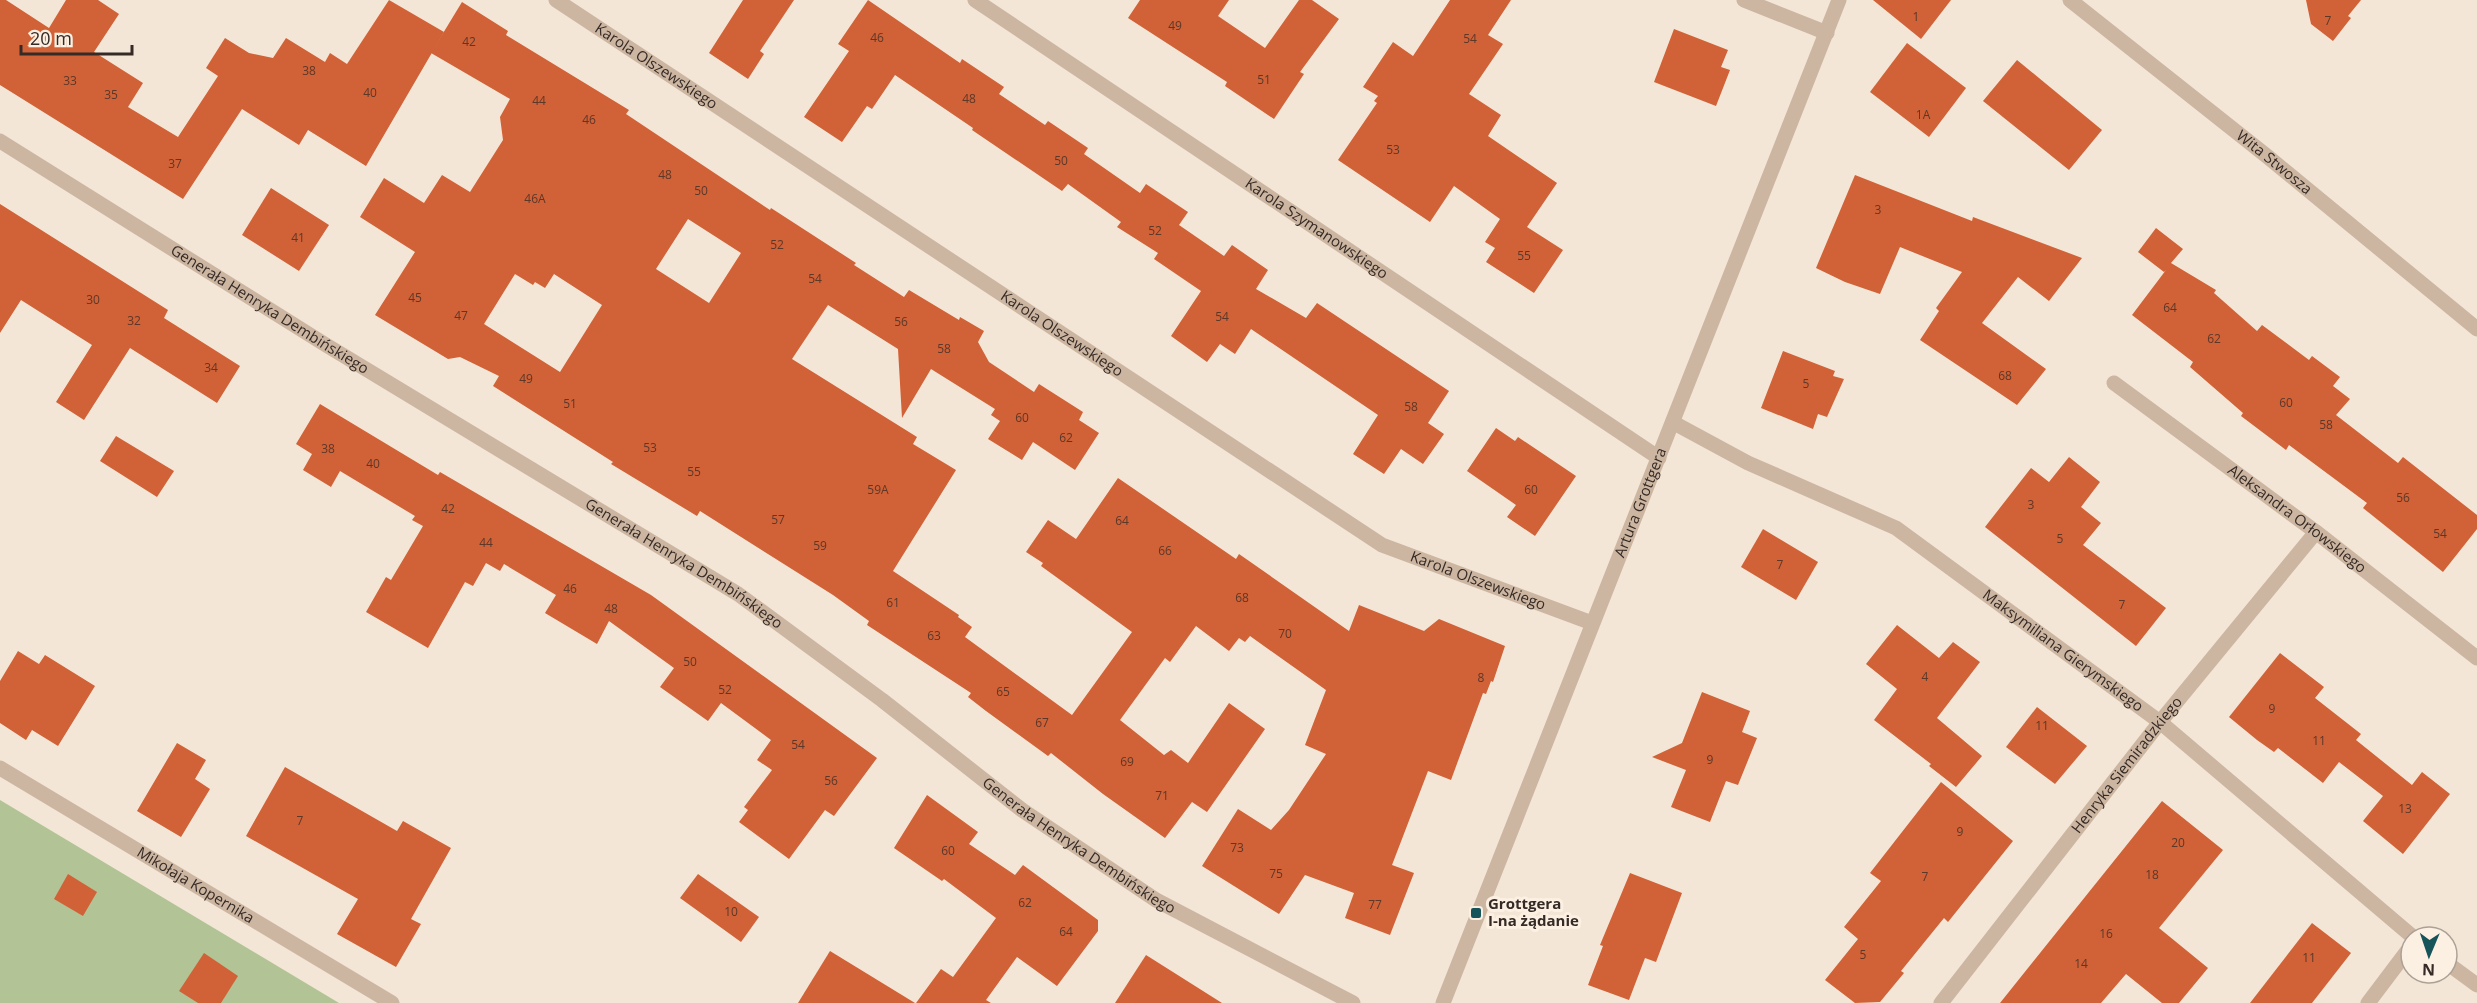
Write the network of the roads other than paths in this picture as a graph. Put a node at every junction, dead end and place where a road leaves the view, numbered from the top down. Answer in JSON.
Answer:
{"nodes":[{"id":1,"x":556,"y":0,"type":"edge"},
{"id":2,"x":975,"y":0,"type":"edge"},
{"id":3,"x":1744,"y":0,"type":"edge"},
{"id":4,"x":1839,"y":0,"type":"edge"},
{"id":5,"x":2070,"y":0,"type":"edge"},
{"id":6,"x":1827,"y":33,"type":"junction"},
{"id":7,"x":0,"y":141,"type":"edge"},
{"id":8,"x":2477,"y":329,"type":"edge"},
{"id":9,"x":2114,"y":383,"type":"dead end"},
{"id":10,"x":1674,"y":423,"type":"junction"},
{"id":11,"x":1659,"y":458,"type":"junction"},
{"id":12,"x":2316,"y":532,"type":"junction"},
{"id":13,"x":1592,"y":623,"type":"junction"},
{"id":14,"x":2477,"y":658,"type":"edge"},
{"id":15,"x":2160,"y":722,"type":"junction"},
{"id":16,"x":0,"y":768,"type":"edge"},
{"id":17,"x":2399,"y":925,"type":"edge"},
{"id":18,"x":2399,"y":962,"type":"edge"},
{"id":19,"x":2459,"y":972,"type":"edge"},
{"id":20,"x":2477,"y":985,"type":"edge"},
{"id":21,"x":392,"y":1003,"type":"edge"},
{"id":22,"x":1353,"y":1003,"type":"edge"},
{"id":23,"x":1443,"y":1003,"type":"edge"},
{"id":24,"x":1941,"y":1003,"type":"edge"},
{"id":25,"x":2368,"y":1003,"type":"edge"}],
"edges":[{"from":1,"to":13,"type":"street","name":"Karola Olszewskiego"},
{"from":2,"to":11,"type":"street","name":"Karola Szymanowskiego"},
{"from":3,"to":6,"type":"street"},
{"from":4,"to":6,"type":"street","name":"Artura Grottgera"},
{"from":5,"to":8,"type":"street","name":"Wita Stwosza"},
{"from":6,"to":10,"type":"street","name":"Artura Grottgera"},
{"from":7,"to":22,"type":"street","name":"Generała Henryka Dembińskiego"},
{"from":9,"to":12,"type":"street","name":"Aleksandra Orłowskiego"},
{"from":10,"to":11,"type":"street","name":"Artura Grottgera"},
{"from":10,"to":15,"type":"street","name":"Maksymiliana Gierymskiego"},
{"from":11,"to":13,"type":"street","name":"Artura Grottgera"},
{"from":12,"to":14,"type":"street","name":"Aleksandra Orłowskiego"},
{"from":12,"to":15,"type":"street","name":"Henryka Siemiradzkiego"},
{"from":13,"to":23,"type":"street","name":"Artura Grottgera"},
{"from":15,"to":17,"type":"street","name":"Maksymiliana Gierymskiego"},
{"from":15,"to":24,"type":"street","name":"Henryka Siemiradzkiego"},
{"from":16,"to":21,"type":"street","name":"Mikołaja Kopernika"},
{"from":18,"to":25,"type":"street"},
{"from":19,"to":20,"type":"street"}]}
